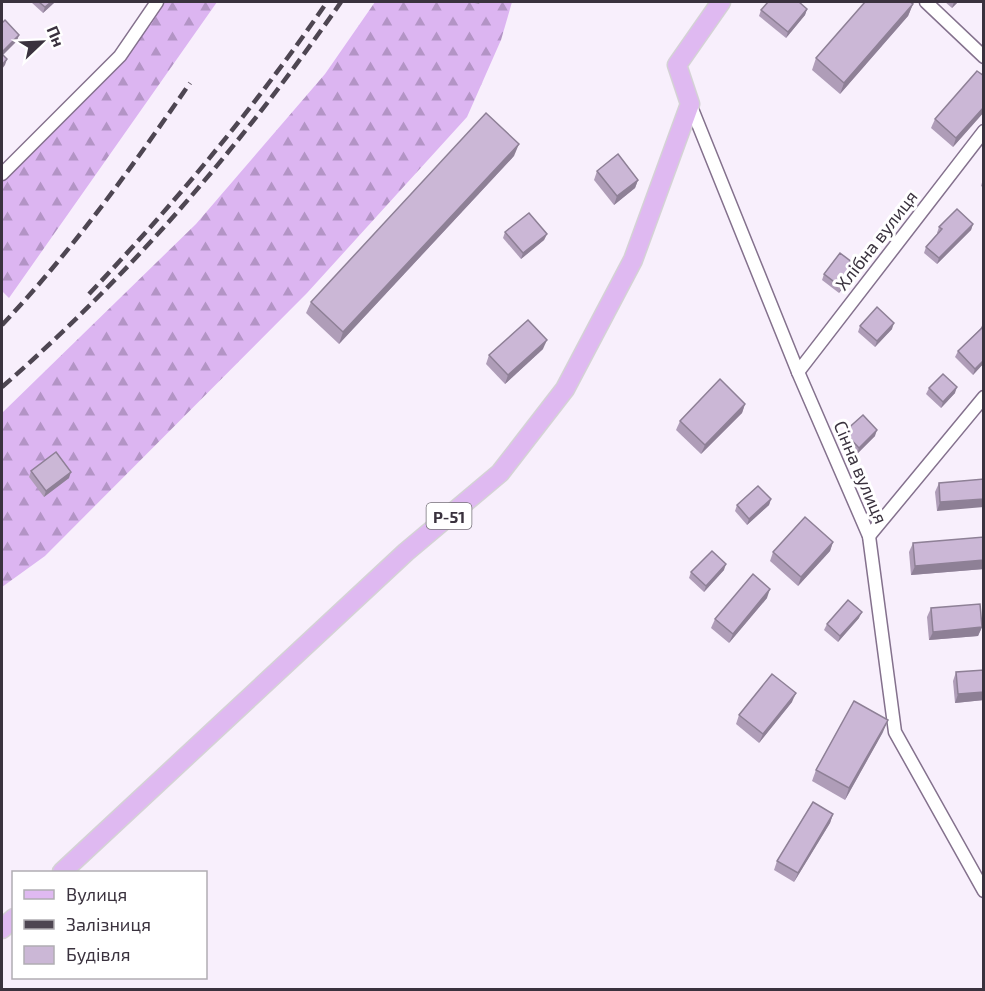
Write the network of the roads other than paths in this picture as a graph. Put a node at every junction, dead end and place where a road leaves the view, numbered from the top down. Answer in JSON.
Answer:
{"nodes":[{"id":1,"x":157,"y":2,"type":"edge"},
{"id":2,"x":721,"y":2,"type":"edge"},
{"id":3,"x":926,"y":2,"type":"edge"},
{"id":4,"x":984,"y":57,"type":"edge"},
{"id":5,"x":690,"y":104,"type":"junction"},
{"id":6,"x":984,"y":130,"type":"edge"},
{"id":7,"x":2,"y":174,"type":"edge"},
{"id":8,"x":798,"y":372,"type":"junction"},
{"id":9,"x":984,"y":397,"type":"edge"},
{"id":10,"x":869,"y":536,"type":"junction"},
{"id":11,"x":64,"y":871,"type":"edge"},
{"id":12,"x":984,"y":891,"type":"edge"}],
"edges":[{"from":1,"to":7,"type":"street"},
{"from":2,"to":5,"type":"main road"},
{"from":3,"to":4,"type":"street"},
{"from":5,"to":8,"type":"street","name":"Сінна вулиця"},
{"from":5,"to":11,"type":"main road","number":"Р-51"},
{"from":6,"to":8,"type":"street","name":"Хлібна вулиця"},
{"from":8,"to":10,"type":"street","name":"Сінна вулиця"},
{"from":9,"to":10,"type":"street"},
{"from":10,"to":12,"type":"street","name":"Сінна вулиця"}]}
